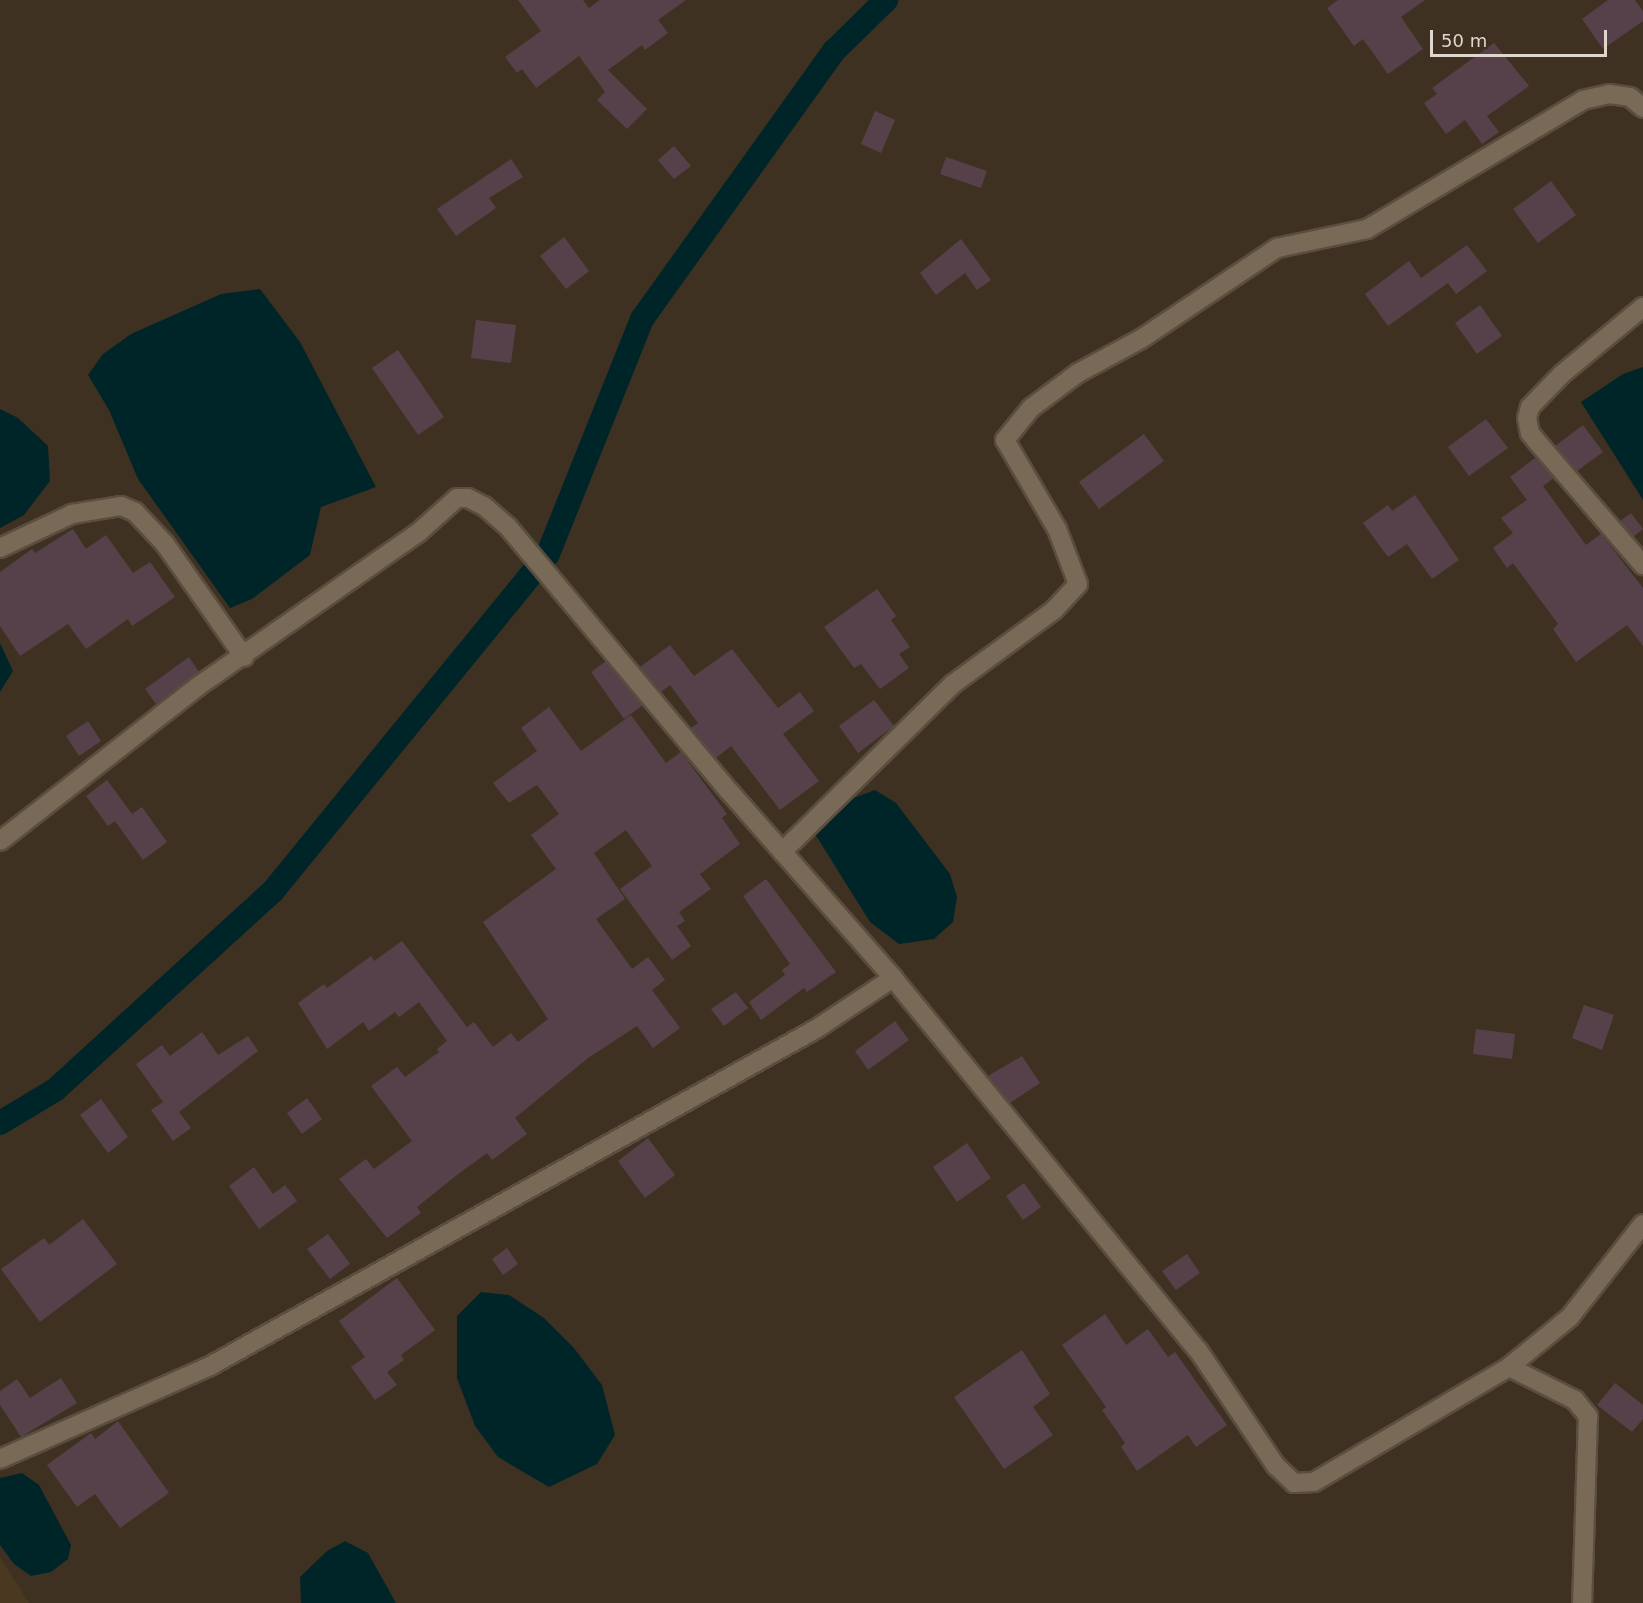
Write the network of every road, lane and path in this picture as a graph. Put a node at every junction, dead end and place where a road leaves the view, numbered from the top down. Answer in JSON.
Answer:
{"nodes":[{"id":1,"x":1643,"y":108,"type":"edge"},
{"id":2,"x":1643,"y":307,"type":"edge"},
{"id":3,"x":0,"y":548,"type":"edge"},
{"id":4,"x":1643,"y":565,"type":"edge"},
{"id":5,"x":244,"y":657,"type":"junction"},
{"id":6,"x":0,"y":841,"type":"edge"},
{"id":7,"x":782,"y":852,"type":"junction"},
{"id":8,"x":893,"y":978,"type":"junction"},
{"id":9,"x":1643,"y":1224,"type":"edge"},
{"id":10,"x":1509,"y":1367,"type":"junction"},
{"id":11,"x":0,"y":1459,"type":"edge"},
{"id":12,"x":1582,"y":1603,"type":"edge"}],
"edges":[{"from":1,"to":7,"type":"street"},
{"from":2,"to":4,"type":"street"},
{"from":3,"to":5,"type":"street"},
{"from":5,"to":6,"type":"street"},
{"from":5,"to":7,"type":"street"},
{"from":7,"to":8,"type":"street"},
{"from":8,"to":10,"type":"street"},
{"from":8,"to":11,"type":"street"},
{"from":9,"to":10,"type":"street"},
{"from":10,"to":12,"type":"street"}]}
